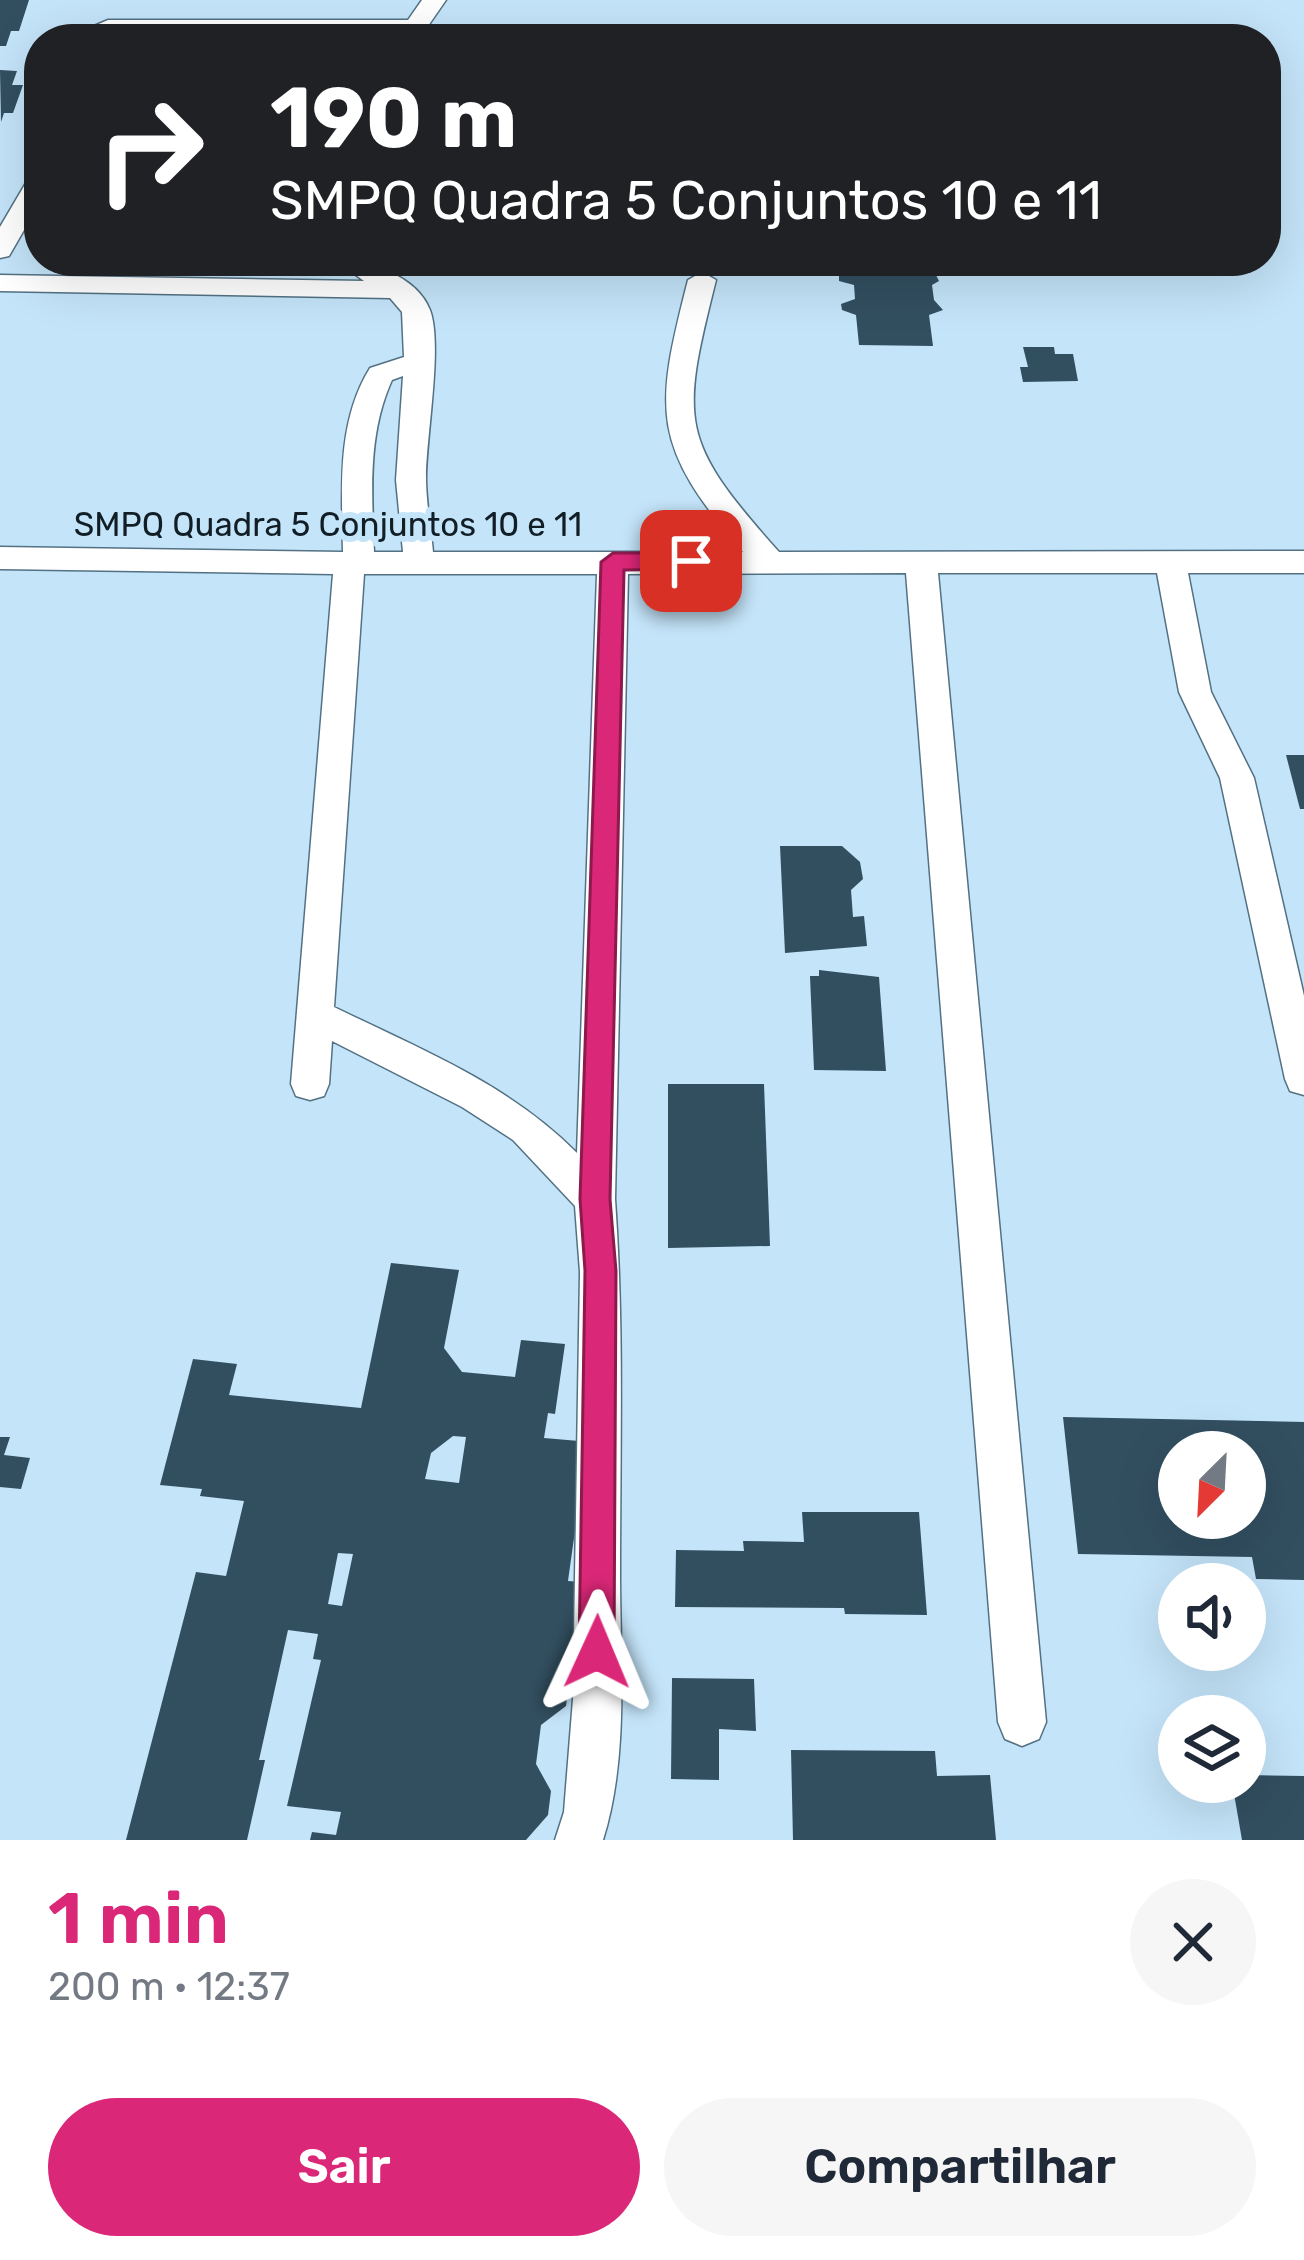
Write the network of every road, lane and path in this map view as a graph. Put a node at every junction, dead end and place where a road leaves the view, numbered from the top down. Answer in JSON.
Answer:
{"nodes":[{"id":1,"x":24,"y":208,"type":"edge"},
{"id":2,"x":0,"y":250,"type":"edge"},
{"id":3,"x":5,"y":276,"type":"edge"},
{"id":4,"x":375,"y":276,"type":"edge"},
{"id":5,"x":701,"y":280,"type":"dead end"},
{"id":6,"x":398,"y":290,"type":"junction"},
{"id":7,"x":417,"y":362,"type":"junction"},
{"id":8,"x":0,"y":558,"type":"edge"},
{"id":9,"x":769,"y":561,"type":"junction"},
{"id":10,"x":419,"y":562,"type":"junction"},
{"id":11,"x":613,"y":562,"type":"junction"},
{"id":12,"x":1170,"y":562,"type":"junction"},
{"id":13,"x":1304,"y":562,"type":"edge"},
{"id":14,"x":354,"y":563,"type":"junction"},
{"id":15,"x":921,"y":563,"type":"junction"},
{"id":16,"x":315,"y":1016,"type":"junction"},
{"id":17,"x":1304,"y":1079,"type":"edge"},
{"id":18,"x":310,"y":1084,"type":"dead end"},
{"id":19,"x":595,"y":1199,"type":"junction"},
{"id":20,"x":1022,"y":1721,"type":"dead end"},
{"id":21,"x":579,"y":1840,"type":"edge"}],
"edges":[{"from":1,"to":2,"type":"street"},
{"from":3,"to":6,"type":"street"},
{"from":4,"to":6,"type":"street"},
{"from":5,"to":9,"type":"street"},
{"from":6,"to":7,"type":"street"},
{"from":7,"to":10,"type":"street"},
{"from":7,"to":14,"type":"street"},
{"from":8,"to":14,"type":"street","name":"SMPQ Quadra 5 Conjuntos 10 e 11"},
{"from":9,"to":11,"type":"street","name":"SMPQ Quadra 5 Conjuntos 10 e 11"},
{"from":9,"to":15,"type":"street","name":"SMPQ Quadra 5 Conjuntos 10 e 11"},
{"from":10,"to":11,"type":"street","name":"SMPQ Quadra 5 Conjuntos 10 e 11"},
{"from":10,"to":14,"type":"street","name":"SMPQ Quadra 5 Conjuntos 10 e 11"},
{"from":11,"to":19,"type":"street"},
{"from":12,"to":13,"type":"street","name":"SMPQ Quadra 5 Conjuntos 10 e 11"},
{"from":12,"to":15,"type":"street","name":"SMPQ Quadra 5 Conjuntos 10 e 11"},
{"from":12,"to":17,"type":"street"},
{"from":14,"to":16,"type":"street"},
{"from":15,"to":20,"type":"street"},
{"from":16,"to":18,"type":"street"},
{"from":16,"to":19,"type":"street"},
{"from":19,"to":21,"type":"street"}]}
